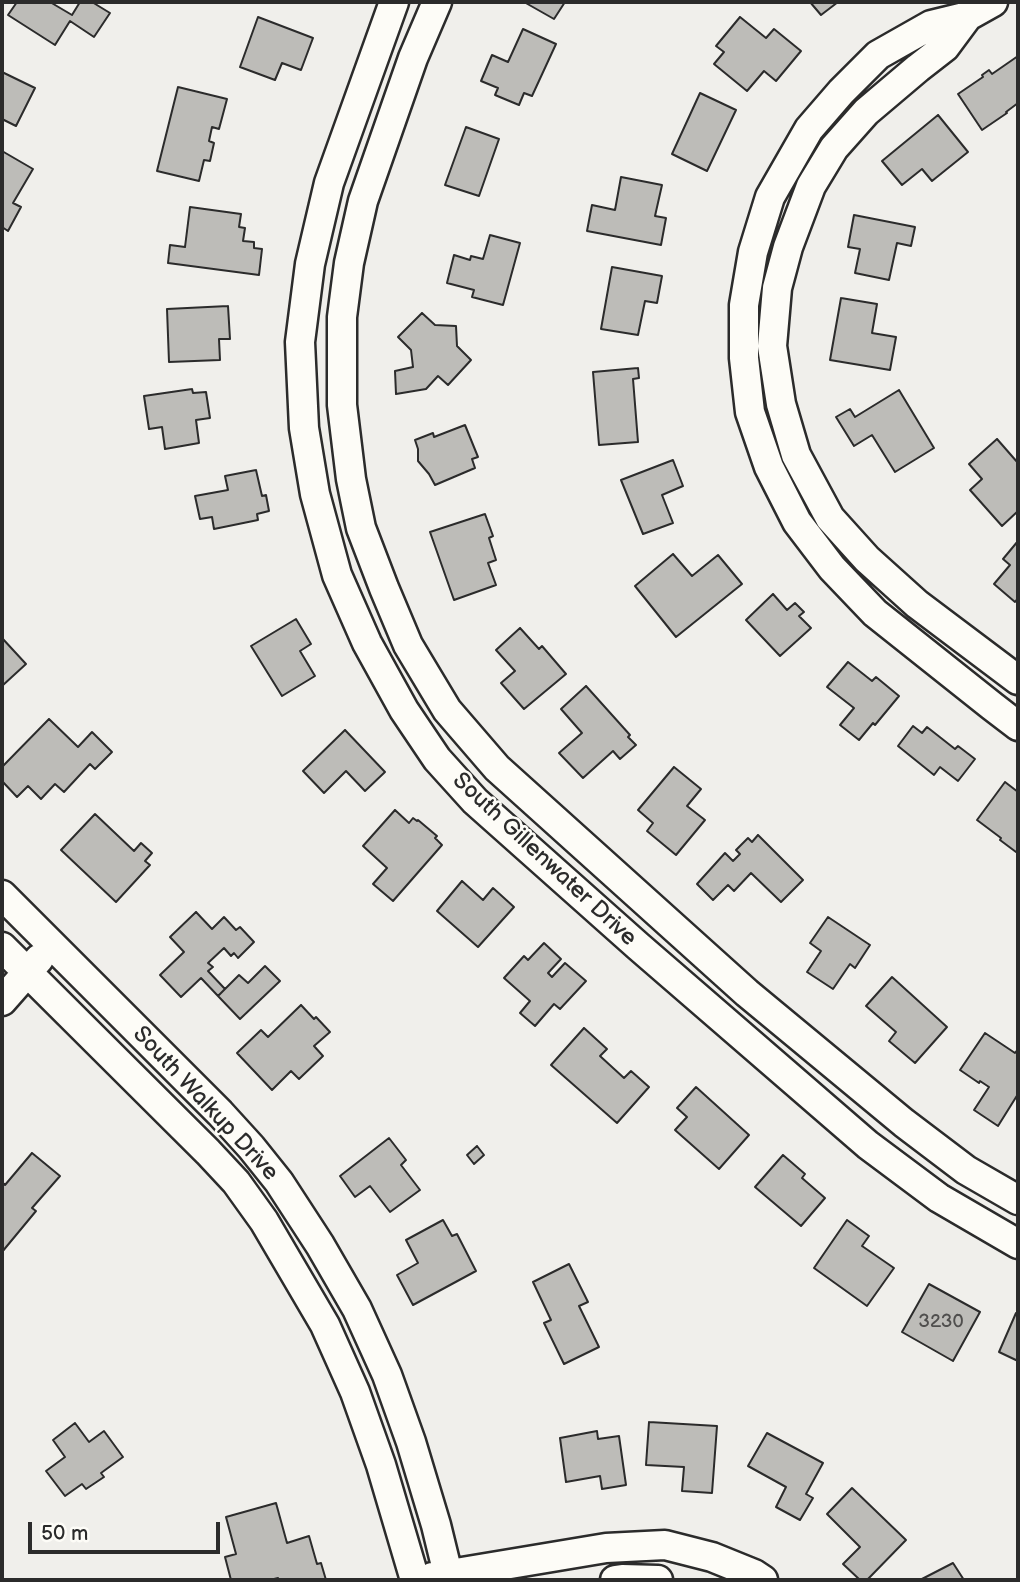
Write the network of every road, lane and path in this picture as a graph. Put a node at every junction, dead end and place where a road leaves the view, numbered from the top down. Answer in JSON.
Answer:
{"nodes":[{"id":1,"x":394,"y":2,"type":"edge"},
{"id":2,"x":437,"y":2,"type":"edge"},
{"id":3,"x":993,"y":2,"type":"edge"},
{"id":4,"x":968,"y":16,"type":"junction"},
{"id":5,"x":348,"y":451,"type":"junction"},
{"id":6,"x":309,"y":456,"type":"junction"},
{"id":7,"x":1018,"y":680,"type":"edge"},
{"id":8,"x":1018,"y":726,"type":"edge"},
{"id":9,"x":2,"y":895,"type":"edge"},
{"id":10,"x":28,"y":921,"type":"junction"},
{"id":11,"x":51,"y":945,"type":"junction"},
{"id":12,"x":2,"y":948,"type":"edge"},
{"id":13,"x":28,"y":972,"type":"junction"},
{"id":14,"x":2,"y":1001,"type":"edge"},
{"id":15,"x":1018,"y":1200,"type":"edge"},
{"id":16,"x":1018,"y":1244,"type":"edge"},
{"id":17,"x":448,"y":1577,"type":"edge"},
{"id":18,"x":415,"y":1580,"type":"edge"},
{"id":19,"x":615,"y":1580,"type":"edge"},
{"id":20,"x":658,"y":1580,"type":"edge"},
{"id":21,"x":763,"y":1580,"type":"edge"}],
"edges":[{"from":1,"to":6,"type":"street","name":"South Gillenwater Drive"},
{"from":2,"to":5,"type":"street","name":"South Gillenwater Drive"},
{"from":3,"to":4,"type":"street"},
{"from":4,"to":7,"type":"street"},
{"from":4,"to":8,"type":"street"},
{"from":5,"to":6,"type":"street"},
{"from":5,"to":15,"type":"street","name":"South Gillenwater Drive"},
{"from":6,"to":16,"type":"street","name":"South Gillenwater Drive"},
{"from":9,"to":10,"type":"street","name":"South Walkup Drive"},
{"from":10,"to":11,"type":"street","name":"South Walkup Drive"},
{"from":10,"to":12,"type":"street"},
{"from":11,"to":13,"type":"street"},
{"from":11,"to":17,"type":"street","name":"South Walkup Drive"},
{"from":12,"to":13,"type":"street","name":"South Walkup Drive"},
{"from":13,"to":14,"type":"street"},
{"from":13,"to":18,"type":"street","name":"South Walkup Drive"},
{"from":17,"to":18,"type":"street"},
{"from":17,"to":21,"type":"street"},
{"from":19,"to":20,"type":"street"}]}
